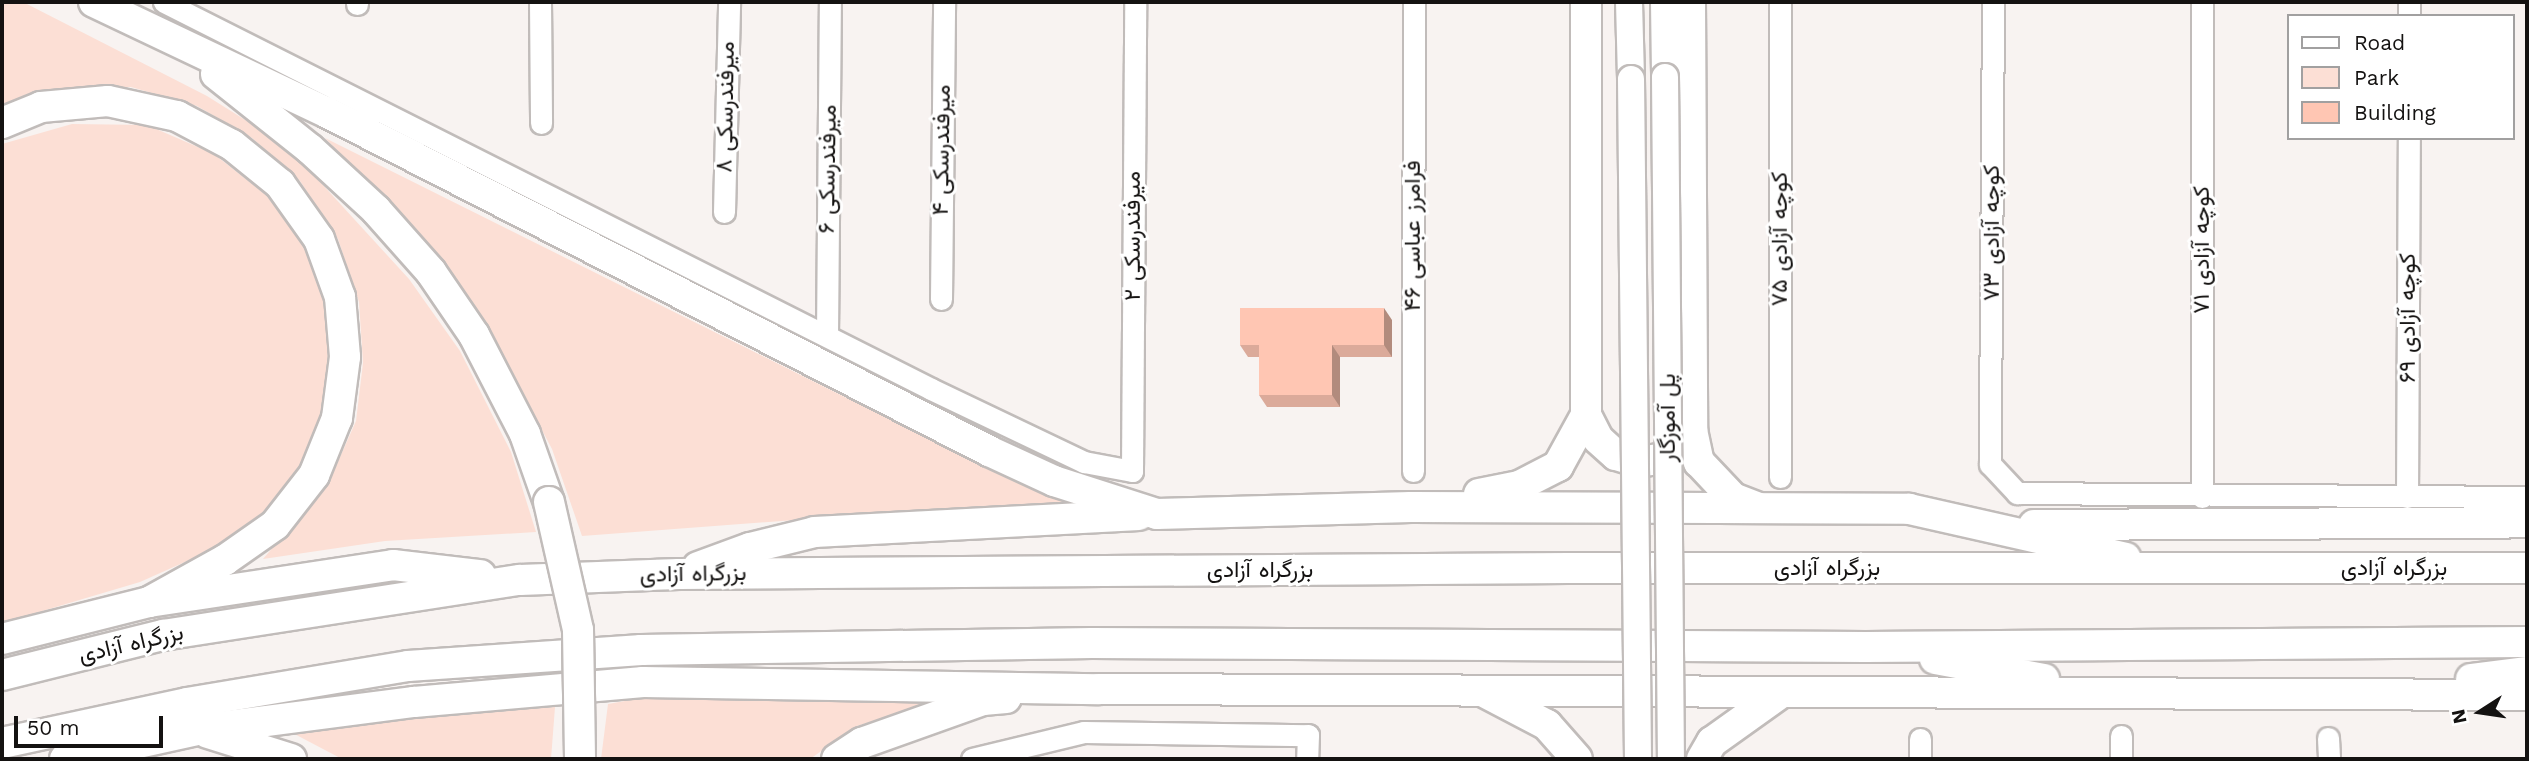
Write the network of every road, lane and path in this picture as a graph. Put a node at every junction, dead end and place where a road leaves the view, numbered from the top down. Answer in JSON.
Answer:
{"nodes":[{"id":1,"x":94,"y":2,"type":"edge"},
{"id":2,"x":540,"y":2,"type":"edge"},
{"id":3,"x":729,"y":2,"type":"edge"},
{"id":4,"x":830,"y":2,"type":"edge"},
{"id":5,"x":944,"y":2,"type":"edge"},
{"id":6,"x":1135,"y":2,"type":"edge"},
{"id":7,"x":1414,"y":2,"type":"edge"},
{"id":8,"x":1586,"y":2,"type":"edge"},
{"id":9,"x":1629,"y":2,"type":"edge"},
{"id":10,"x":1664,"y":2,"type":"edge"},
{"id":11,"x":1690,"y":2,"type":"edge"},
{"id":12,"x":1780,"y":2,"type":"edge"},
{"id":13,"x":1993,"y":2,"type":"edge"},
{"id":14,"x":2202,"y":2,"type":"edge"},
{"id":15,"x":168,"y":3,"type":"edge"},
{"id":16,"x":180,"y":46,"type":"junction"},
{"id":17,"x":541,"y":122,"type":"dead end"},
{"id":18,"x":2,"y":123,"type":"edge"},
{"id":19,"x":2409,"y":140,"type":"edge"},
{"id":20,"x":724,"y":212,"type":"dead end"},
{"id":21,"x":941,"y":299,"type":"dead end"},
{"id":22,"x":827,"y":336,"type":"junction"},
{"id":23,"x":1586,"y":415,"type":"junction"},
{"id":24,"x":1692,"y":430,"type":"junction"},
{"id":25,"x":1413,"y":471,"type":"dead end"},
{"id":26,"x":1780,"y":477,"type":"dead end"},
{"id":27,"x":2202,"y":497,"type":"junction"},
{"id":28,"x":2407,"y":497,"type":"junction"},
{"id":29,"x":2527,"y":497,"type":"edge"},
{"id":30,"x":1411,"y":507,"type":"junction"},
{"id":31,"x":1763,"y":509,"type":"junction"},
{"id":32,"x":1157,"y":514,"type":"junction"},
{"id":33,"x":2527,"y":522,"type":"edge"},
{"id":34,"x":1981,"y":525,"type":"junction"},
{"id":35,"x":2527,"y":568,"type":"edge"},
{"id":36,"x":2178,"y":570,"type":"junction"},
{"id":37,"x":679,"y":574,"type":"junction"},
{"id":38,"x":520,"y":580,"type":"junction"},
{"id":39,"x":149,"y":602,"type":"junction"},
{"id":40,"x":2,"y":639,"type":"edge"},
{"id":41,"x":2527,"y":642,"type":"edge"},
{"id":42,"x":1866,"y":647,"type":"junction"},
{"id":43,"x":2,"y":675,"type":"edge"},
{"id":44,"x":1099,"y":689,"type":"junction"},
{"id":45,"x":1483,"y":691,"type":"junction"},
{"id":46,"x":1782,"y":692,"type":"junction"},
{"id":47,"x":2121,"y":693,"type":"junction"},
{"id":48,"x":2526,"y":694,"type":"edge"},
{"id":49,"x":197,"y":730,"type":"junction"},
{"id":50,"x":2121,"y":736,"type":"dead end"},
{"id":51,"x":2,"y":744,"type":"edge"},
{"id":52,"x":65,"y":759,"type":"edge"},
{"id":53,"x":291,"y":759,"type":"edge"},
{"id":54,"x":580,"y":759,"type":"edge"},
{"id":55,"x":837,"y":759,"type":"edge"},
{"id":56,"x":972,"y":759,"type":"edge"},
{"id":57,"x":1307,"y":759,"type":"edge"},
{"id":58,"x":1577,"y":759,"type":"edge"},
{"id":59,"x":1639,"y":759,"type":"edge"},
{"id":60,"x":1671,"y":759,"type":"edge"},
{"id":61,"x":1702,"y":759,"type":"edge"},
{"id":62,"x":2121,"y":759,"type":"edge"}],
"edges":[{"from":1,"to":16,"type":"highway"},
{"from":2,"to":17,"type":"street"},
{"from":3,"to":20,"type":"street","name":"میرفندرسکی ۸"},
{"from":4,"to":22,"type":"street","name":"میرفندرسکی ۶"},
{"from":5,"to":21,"type":"street","name":"میرفندرسکی ۴"},
{"from":6,"to":22,"type":"street","name":"میرفندرسکی ۲"},
{"from":7,"to":25,"type":"street","name":"فرامرز عباسی ۴۶"},
{"from":8,"to":23,"type":"highway"},
{"from":9,"to":59,"type":"main road","name":"پل آموزگار","bridge":true},
{"from":10,"to":60,"type":"main road","name":"پل آموزگار","bridge":true},
{"from":11,"to":24,"type":"highway"},
{"from":12,"to":26,"type":"street","name":"کوچه آزادی ۷۵"},
{"from":13,"to":27,"type":"street","name":"کوچه آزادی ۷۳"},
{"from":14,"to":27,"type":"street","name":"کوچه آزادی ۷۱"},
{"from":15,"to":22,"type":"street"},
{"from":16,"to":32,"type":"highway"},
{"from":16,"to":54,"type":"highway","bridge":true},
{"from":18,"to":39,"type":"highway"},
{"from":19,"to":28,"type":"street","name":"کوچه آزادی ۶۹"},
{"from":23,"to":24,"type":"highway"},
{"from":23,"to":30,"type":"highway"},
{"from":24,"to":31,"type":"highway"},
{"from":27,"to":28,"type":"street"},
{"from":28,"to":29,"type":"street"},
{"from":30,"to":31,"type":"highway"},
{"from":30,"to":32,"type":"highway"},
{"from":31,"to":34,"type":"highway"},
{"from":32,"to":37,"type":"highway"},
{"from":33,"to":34,"type":"highway"},
{"from":34,"to":36,"type":"highway"},
{"from":35,"to":36,"type":"highway","name":"بزرگراه آزادی"},
{"from":36,"to":37,"type":"highway","name":"بزرگراه آزادی"},
{"from":37,"to":38,"type":"highway","name":"بزرگراه آزادی"},
{"from":38,"to":39,"type":"highway"},
{"from":38,"to":43,"type":"highway","name":"بزرگراه آزادی"},
{"from":39,"to":40,"type":"highway"},
{"from":41,"to":42,"type":"highway"},
{"from":42,"to":47,"type":"highway"},
{"from":42,"to":51,"type":"highway"},
{"from":44,"to":45,"type":"highway"},
{"from":44,"to":49,"type":"highway"},
{"from":44,"to":55,"type":"highway"},
{"from":45,"to":46,"type":"highway"},
{"from":45,"to":58,"type":"highway"},
{"from":46,"to":47,"type":"highway"},
{"from":46,"to":61,"type":"highway"},
{"from":47,"to":48,"type":"highway"},
{"from":49,"to":52,"type":"highway"},
{"from":49,"to":53,"type":"highway"},
{"from":50,"to":62,"type":"street"},
{"from":56,"to":57,"type":"street"}]}
